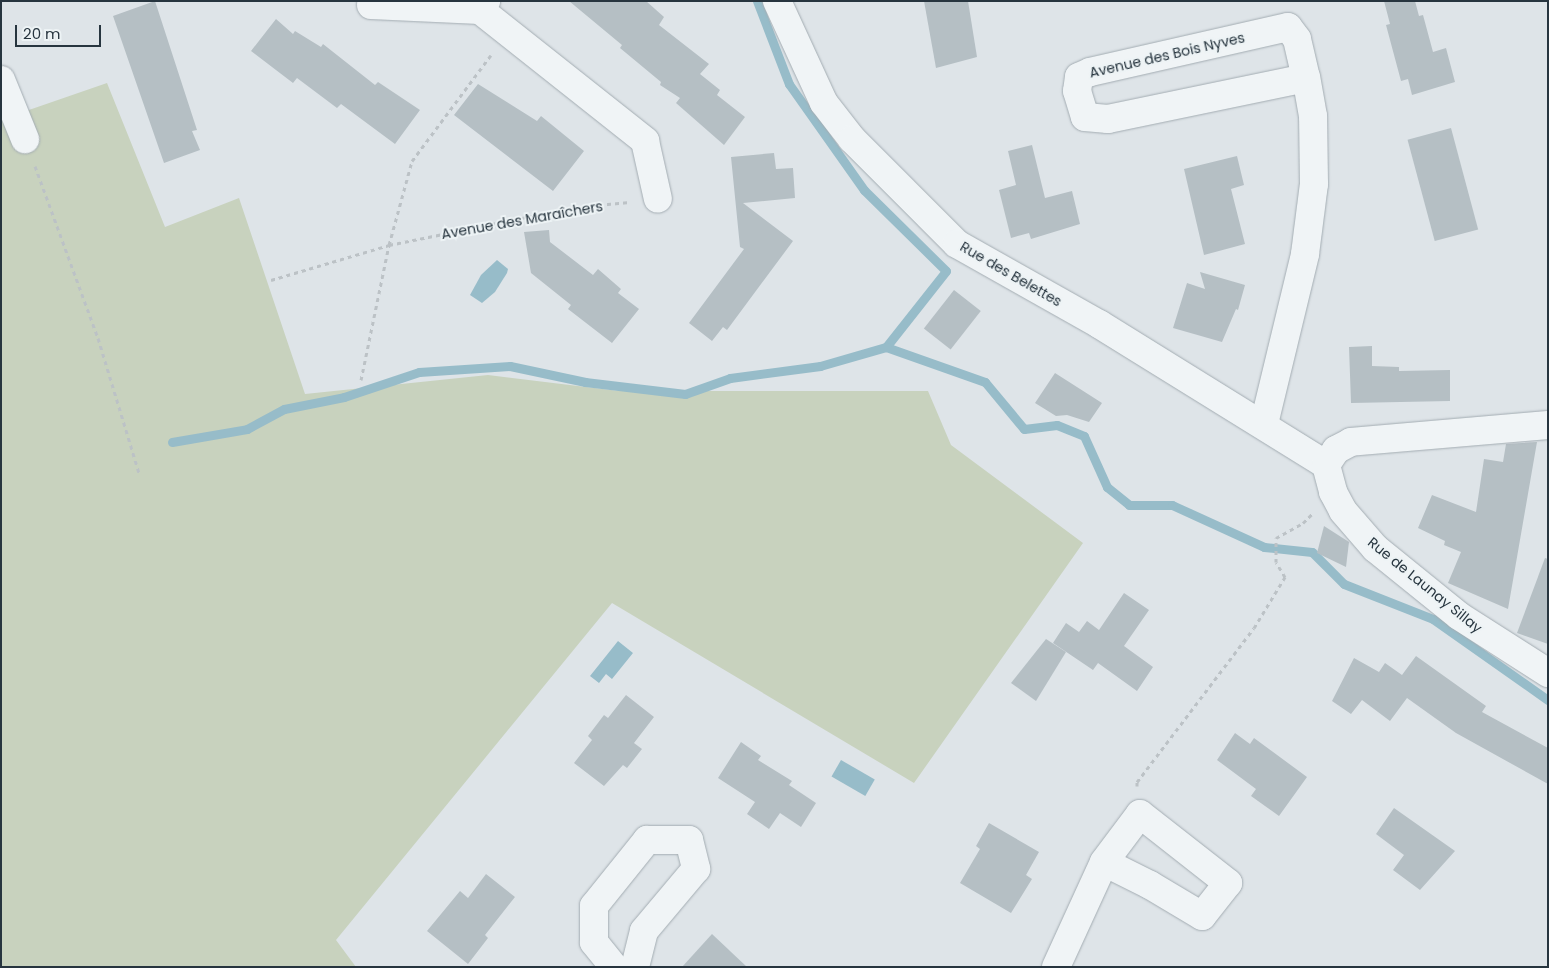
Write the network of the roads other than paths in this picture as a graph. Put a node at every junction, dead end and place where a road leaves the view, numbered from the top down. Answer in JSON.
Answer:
{"nodes":[{"id":1,"x":777,"y":1,"type":"edge"},
{"id":2,"x":371,"y":5,"type":"dead end"},
{"id":3,"x":483,"y":6,"type":"edge"},
{"id":4,"x":1306,"y":78,"type":"junction"},
{"id":5,"x":1,"y":80,"type":"edge"},
{"id":6,"x":25,"y":139,"type":"road end"},
{"id":7,"x":658,"y":199,"type":"road end"},
{"id":8,"x":1264,"y":424,"type":"junction"},
{"id":9,"x":1548,"y":425,"type":"edge"},
{"id":10,"x":1326,"y":465,"type":"junction"},
{"id":11,"x":1548,"y":673,"type":"edge"},
{"id":12,"x":1104,"y":862,"type":"junction"},
{"id":13,"x":614,"y":967,"type":"edge"},
{"id":14,"x":635,"y":967,"type":"edge"},
{"id":15,"x":1056,"y":967,"type":"edge"}],
"edges":[{"from":1,"to":8,"type":"street","name":"Rue des Belettes"},
{"from":2,"to":3,"type":"street"},
{"from":3,"to":7,"type":"street"},
{"from":4,"to":4,"type":"street","name":"Avenue des Bois Nyves"},
{"from":4,"to":8,"type":"street","name":"Avenue des Bois Nyves"},
{"from":5,"to":6,"type":"street"},
{"from":8,"to":10,"type":"street","name":"Rue des Belettes"},
{"from":9,"to":10,"type":"street"},
{"from":10,"to":11,"type":"street","name":"Rue de Launay Sillay"},
{"from":12,"to":12,"type":"street"},
{"from":12,"to":15,"type":"street"},
{"from":13,"to":14,"type":"street"}]}
